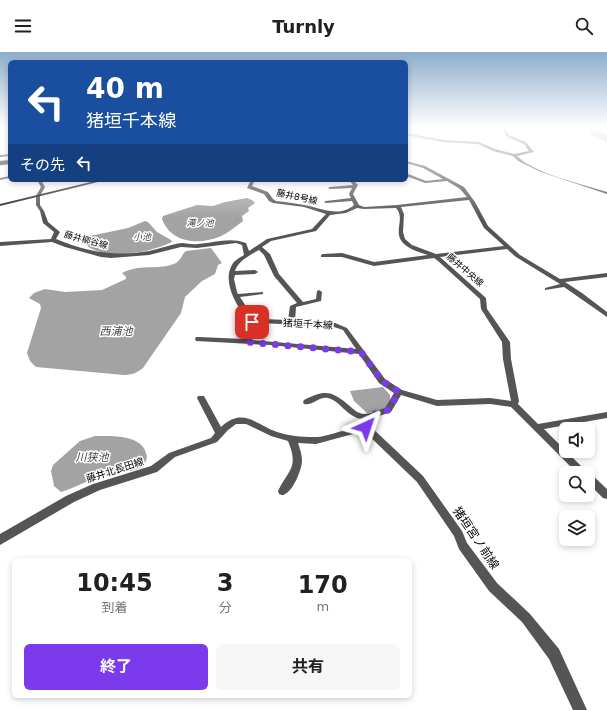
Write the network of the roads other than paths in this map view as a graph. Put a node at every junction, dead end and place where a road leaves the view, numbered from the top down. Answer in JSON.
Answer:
{"nodes":[{"id":1,"x":515,"y":157,"type":"edge"},
{"id":2,"x":408,"y":163,"type":"edge"},
{"id":3,"x":408,"y":175,"type":"edge"},
{"id":4,"x":448,"y":180,"type":"junction"},
{"id":5,"x":41,"y":182,"type":"edge"},
{"id":6,"x":96,"y":182,"type":"edge"},
{"id":7,"x":252,"y":182,"type":"edge"},
{"id":8,"x":353,"y":183,"type":"edge"},
{"id":9,"x":330,"y":188,"type":"dead end"},
{"id":10,"x":607,"y":193,"type":"edge"},
{"id":11,"x":38,"y":196,"type":"junction"},
{"id":12,"x":470,"y":198,"type":"junction"},
{"id":13,"x":326,"y":202,"type":"dead end"},
{"id":14,"x":355,"y":203,"type":"junction"},
{"id":15,"x":0,"y":205,"type":"edge"},
{"id":16,"x":397,"y":206,"type":"junction"},
{"id":17,"x":329,"y":213,"type":"junction"},
{"id":18,"x":53,"y":240,"type":"junction"},
{"id":19,"x":0,"y":244,"type":"edge"},
{"id":20,"x":259,"y":247,"type":"junction"},
{"id":21,"x":508,"y":247,"type":"junction"},
{"id":22,"x":247,"y":255,"type":"junction"},
{"id":23,"x":323,"y":256,"type":"dead end"},
{"id":24,"x":434,"y":256,"type":"junction"},
{"id":25,"x":255,"y":272,"type":"dead end"},
{"id":26,"x":232,"y":273,"type":"junction"},
{"id":27,"x":607,"y":275,"type":"edge"},
{"id":28,"x":557,"y":281,"type":"junction"},
{"id":29,"x":564,"y":285,"type":"junction"},
{"id":30,"x":547,"y":288,"type":"dead end"},
{"id":31,"x":319,"y":292,"type":"dead end"},
{"id":32,"x":261,"y":293,"type":"dead end"},
{"id":33,"x":236,"y":296,"type":"junction"},
{"id":34,"x":301,"y":303,"type":"junction"},
{"id":35,"x":607,"y":315,"type":"edge"},
{"id":36,"x":252,"y":322,"type":"dead end"},
{"id":37,"x":291,"y":322,"type":"junction"},
{"id":38,"x":199,"y":339,"type":"dead end"},
{"id":39,"x":246,"y":342,"type":"junction"},
{"id":40,"x":361,"y":352,"type":"junction"},
{"id":41,"x":399,"y":392,"type":"junction"},
{"id":42,"x":201,"y":398,"type":"dead end"},
{"id":43,"x":307,"y":402,"type":"dead end"},
{"id":44,"x":513,"y":404,"type":"junction"},
{"id":45,"x":607,"y":415,"type":"edge"},
{"id":46,"x":366,"y":422,"type":"junction"},
{"id":47,"x":536,"y":427,"type":"junction"},
{"id":48,"x":220,"y":434,"type":"junction"},
{"id":49,"x":292,"y":438,"type":"junction"},
{"id":50,"x":576,"y":466,"type":"edge"},
{"id":51,"x":595,"y":484,"type":"edge"},
{"id":52,"x":283,"y":491,"type":"dead end"},
{"id":53,"x":607,"y":495,"type":"edge"},
{"id":54,"x":0,"y":540,"type":"edge"},
{"id":55,"x":580,"y":710,"type":"edge"}],
"edges":[{"from":1,"to":10,"type":"street"},
{"from":2,"to":4,"type":"street"},
{"from":3,"to":4,"type":"street"},
{"from":4,"to":12,"type":"street"},
{"from":5,"to":11,"type":"street","name":"藤井柳谷線"},
{"from":6,"to":11,"type":"street"},
{"from":7,"to":17,"type":"street","name":"藤井8号線"},
{"from":8,"to":9,"type":"street"},
{"from":8,"to":14,"type":"street"},
{"from":11,"to":15,"type":"street"},
{"from":11,"to":18,"type":"street","name":"藤井柳谷線"},
{"from":12,"to":16,"type":"street"},
{"from":12,"to":21,"type":"street"},
{"from":13,"to":14,"type":"street"},
{"from":14,"to":16,"type":"street"},
{"from":14,"to":17,"type":"street"},
{"from":16,"to":24,"type":"street","name":"藤井中央線"},
{"from":17,"to":20,"type":"street"},
{"from":18,"to":19,"type":"street"},
{"from":18,"to":22,"type":"street","name":"藤井柳谷線"},
{"from":20,"to":22,"type":"street"},
{"from":20,"to":34,"type":"street"},
{"from":21,"to":24,"type":"street"},
{"from":21,"to":28,"type":"street"},
{"from":22,"to":26,"type":"street"},
{"from":23,"to":24,"type":"street"},
{"from":24,"to":44,"type":"street","name":"藤井中央線"},
{"from":25,"to":26,"type":"street"},
{"from":26,"to":33,"type":"street","name":"猪垣千本線"},
{"from":27,"to":28,"type":"street"},
{"from":28,"to":29,"type":"street"},
{"from":29,"to":30,"type":"street"},
{"from":29,"to":35,"type":"street"},
{"from":31,"to":34,"type":"street"},
{"from":32,"to":33,"type":"street"},
{"from":33,"to":37,"type":"street","name":"猪垣千本線"},
{"from":34,"to":37,"type":"street"},
{"from":36,"to":39,"type":"street"},
{"from":37,"to":40,"type":"street","name":"猪垣千本線"},
{"from":38,"to":39,"type":"street"},
{"from":39,"to":40,"type":"street"},
{"from":40,"to":41,"type":"street","name":"猪垣千本線"},
{"from":41,"to":44,"type":"street","name":"猪垣千本線"},
{"from":41,"to":46,"type":"street","name":"藤井北長田線"},
{"from":42,"to":48,"type":"street"},
{"from":43,"to":46,"type":"street"},
{"from":44,"to":47,"type":"street"},
{"from":45,"to":47,"type":"street"},
{"from":46,"to":49,"type":"street","name":"藤井北長田線"},
{"from":46,"to":55,"type":"street","name":"猪垣宮ノ前線"},
{"from":47,"to":50,"type":"street"},
{"from":48,"to":49,"type":"street","name":"藤井北長田線"},
{"from":48,"to":54,"type":"street","name":"藤井北長田線"},
{"from":49,"to":52,"type":"street"},
{"from":51,"to":53,"type":"street"}]}
